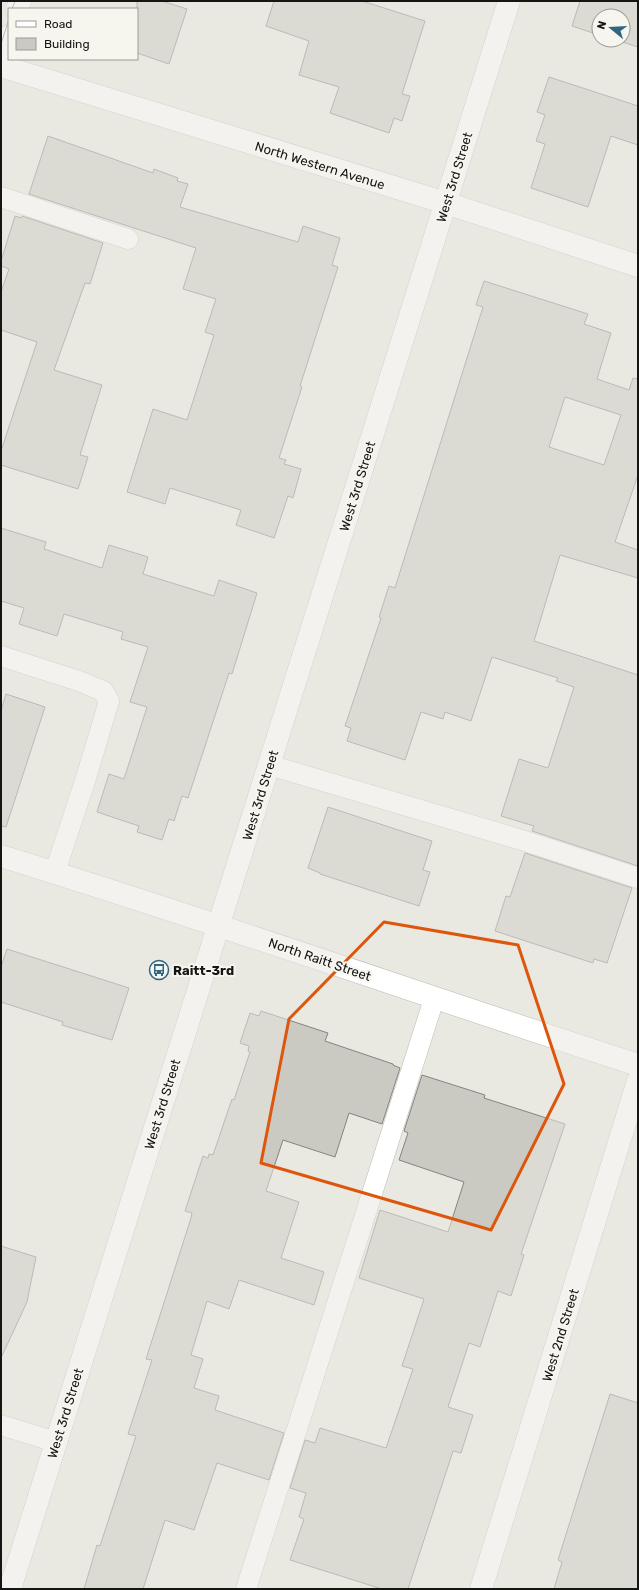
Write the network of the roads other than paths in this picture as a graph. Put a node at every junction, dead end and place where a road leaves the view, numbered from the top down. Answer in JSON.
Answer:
{"nodes":[{"id":1,"x":509,"y":1,"type":"edge"},
{"id":2,"x":8,"y":39,"type":"edge"},
{"id":3,"x":1,"y":61,"type":"edge"},
{"id":4,"x":1,"y":66,"type":"edge"},
{"id":5,"x":1,"y":197,"type":"edge"},
{"id":6,"x":446,"y":203,"type":"junction"},
{"id":7,"x":128,"y":240,"type":"dead end"},
{"id":8,"x":638,"y":266,"type":"edge"},
{"id":9,"x":1,"y":656,"type":"edge"},
{"id":10,"x":269,"y":765,"type":"junction"},
{"id":11,"x":1,"y":856,"type":"edge"},
{"id":12,"x":55,"y":872,"type":"junction"},
{"id":13,"x":638,"y":878,"type":"edge"},
{"id":14,"x":219,"y":925,"type":"junction"},
{"id":15,"x":434,"y":999,"type":"junction"},
{"id":16,"x":638,"y":1065,"type":"edge"},
{"id":17,"x":638,"y":1081,"type":"edge"},
{"id":18,"x":1,"y":1425,"type":"edge"},
{"id":19,"x":56,"y":1442,"type":"junction"},
{"id":20,"x":10,"y":1589,"type":"edge"},
{"id":21,"x":246,"y":1589,"type":"edge"},
{"id":22,"x":481,"y":1589,"type":"edge"}],
"edges":[{"from":1,"to":6,"type":"street","name":"West 3rd Street"},
{"from":2,"to":3,"type":"street"},
{"from":4,"to":6,"type":"street","name":"North Western Avenue"},
{"from":5,"to":7,"type":"lane"},
{"from":6,"to":8,"type":"street","name":"North Western Avenue"},
{"from":6,"to":10,"type":"street","name":"West 3rd Street"},
{"from":9,"to":12,"type":"lane"},
{"from":10,"to":13,"type":"lane"},
{"from":10,"to":14,"type":"street","name":"West 3rd Street"},
{"from":11,"to":12,"type":"street","name":"North Raitt Street"},
{"from":12,"to":14,"type":"street","name":"North Raitt Street"},
{"from":14,"to":15,"type":"street","name":"North Raitt Street"},
{"from":14,"to":19,"type":"street","name":"West 3rd Street"},
{"from":15,"to":16,"type":"street","name":"North Raitt Street"},
{"from":15,"to":21,"type":"lane"},
{"from":17,"to":22,"type":"street","name":"West 2nd Street"},
{"from":18,"to":19,"type":"lane"},
{"from":19,"to":20,"type":"street","name":"West 3rd Street"}]}
